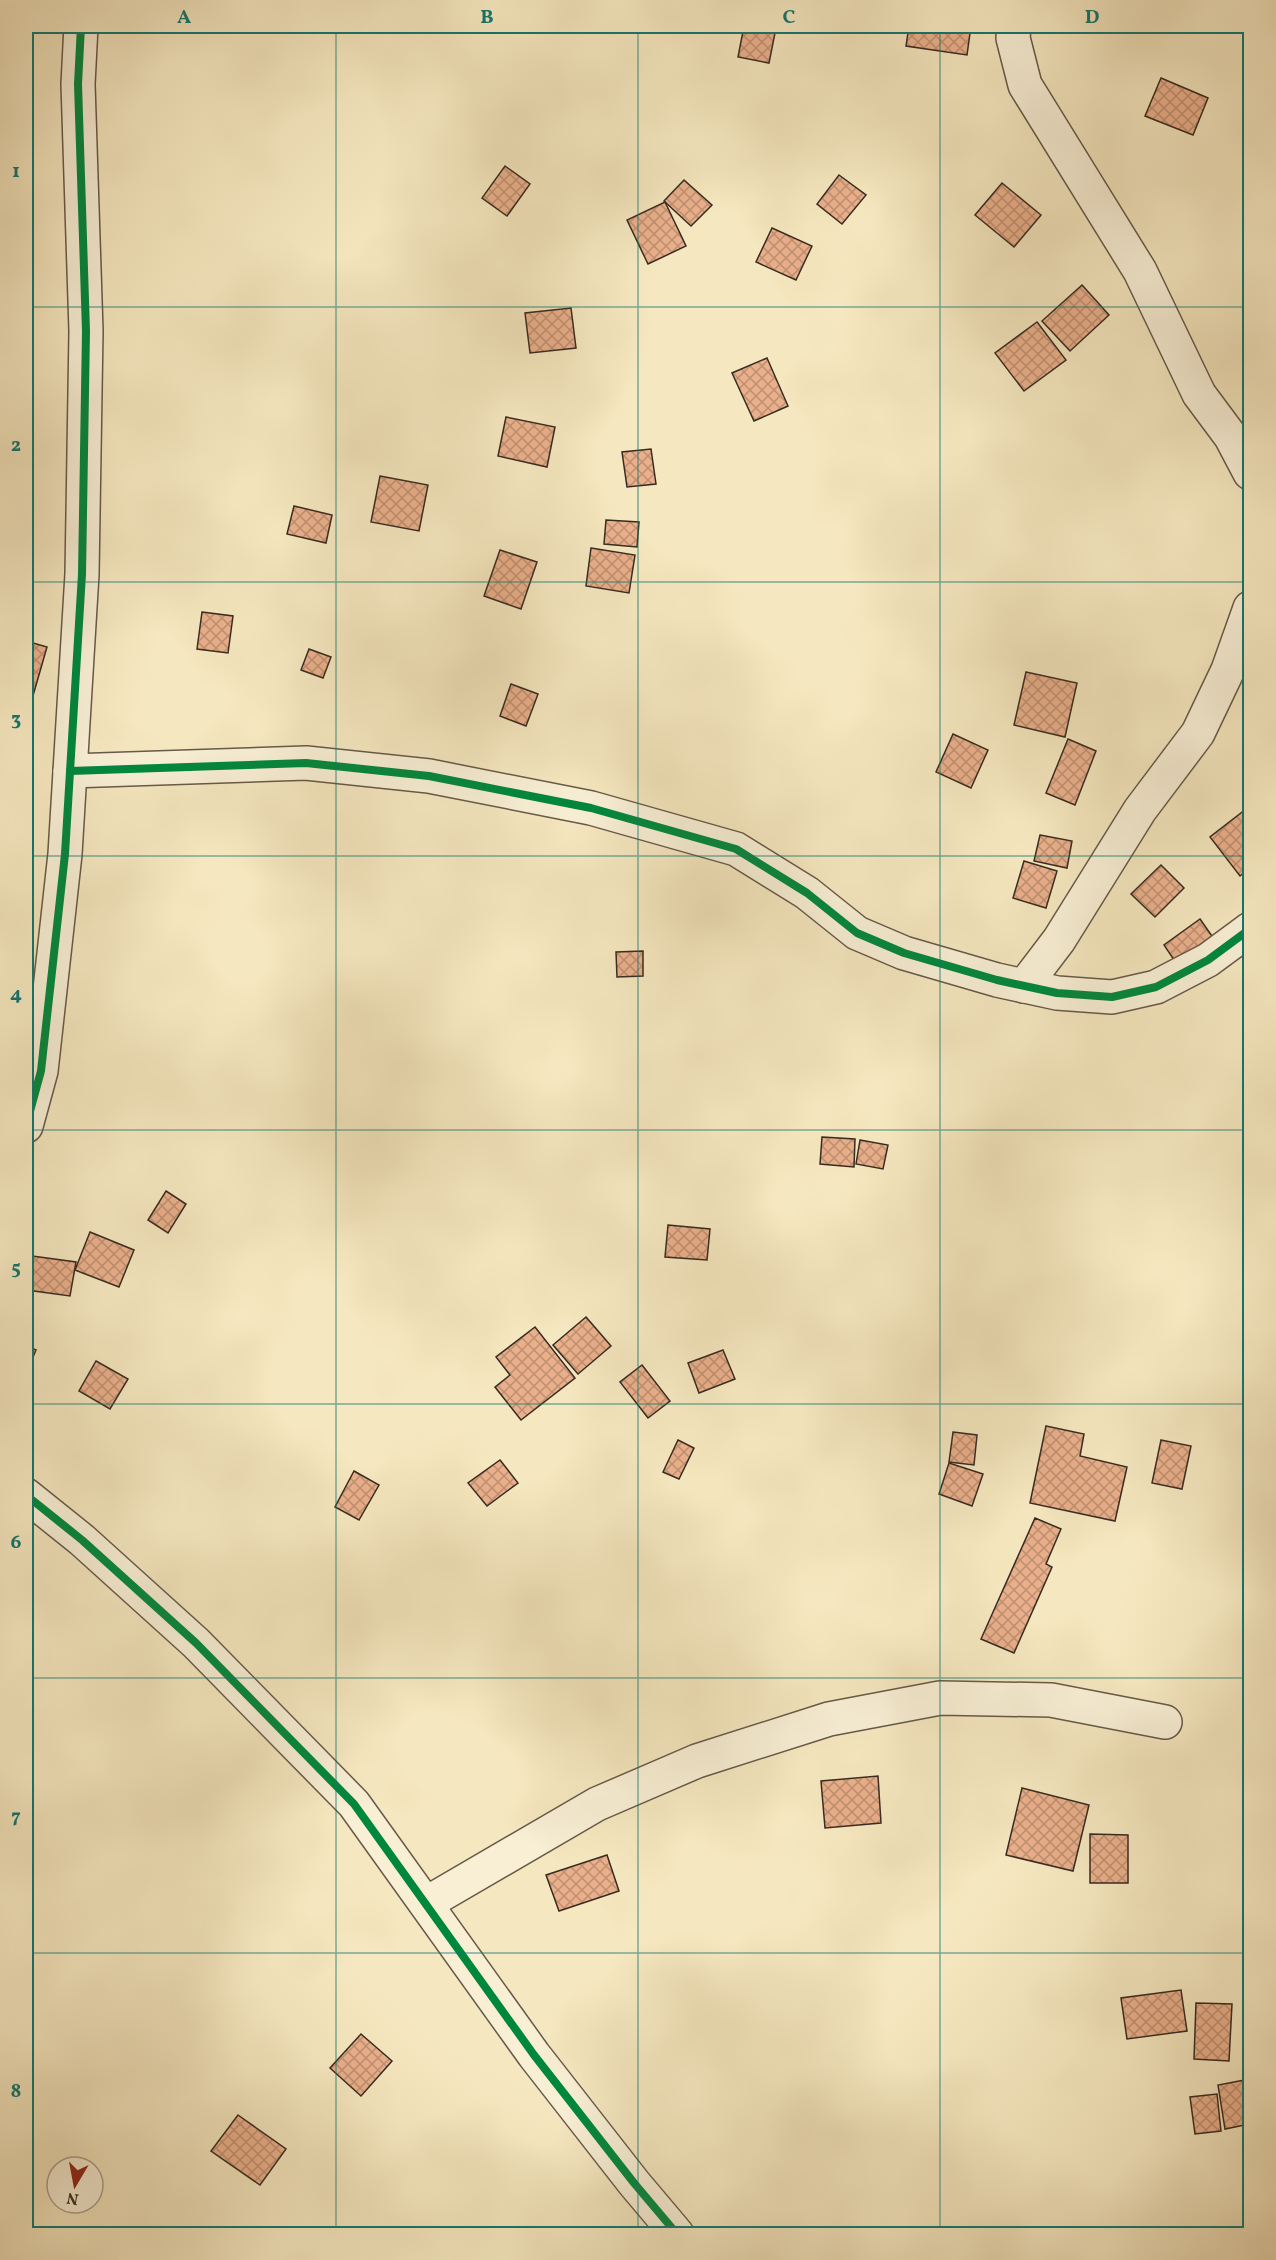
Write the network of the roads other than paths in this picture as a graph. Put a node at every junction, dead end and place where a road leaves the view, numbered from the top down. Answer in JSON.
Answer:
{"nodes":[{"id":1,"x":81,"y":26,"type":"edge"},
{"id":2,"x":1014,"y":26,"type":"edge"},
{"id":3,"x":1251,"y":473,"type":"edge"},
{"id":4,"x":1251,"y":608,"type":"edge"},
{"id":5,"x":70,"y":771,"type":"junction"},
{"id":6,"x":1251,"y":929,"type":"edge"},
{"id":7,"x":1024,"y":986,"type":"junction"},
{"id":8,"x":33,"y":1067,"type":"edge"},
{"id":9,"x":26,"y":1126,"type":"edge"},
{"id":10,"x":26,"y":1495,"type":"edge"},
{"id":11,"x":1165,"y":1722,"type":"dead end"},
{"id":12,"x":427,"y":1903,"type":"junction"},
{"id":13,"x":677,"y":2235,"type":"edge"}],
"edges":[{"from":1,"to":5,"type":"street"},
{"from":2,"to":3,"type":"street"},
{"from":4,"to":7,"type":"street"},
{"from":5,"to":7,"type":"street"},
{"from":5,"to":8,"type":"street"},
{"from":6,"to":7,"type":"street"},
{"from":8,"to":9,"type":"street"},
{"from":10,"to":12,"type":"street"},
{"from":11,"to":12,"type":"street"},
{"from":12,"to":13,"type":"street"}]}
